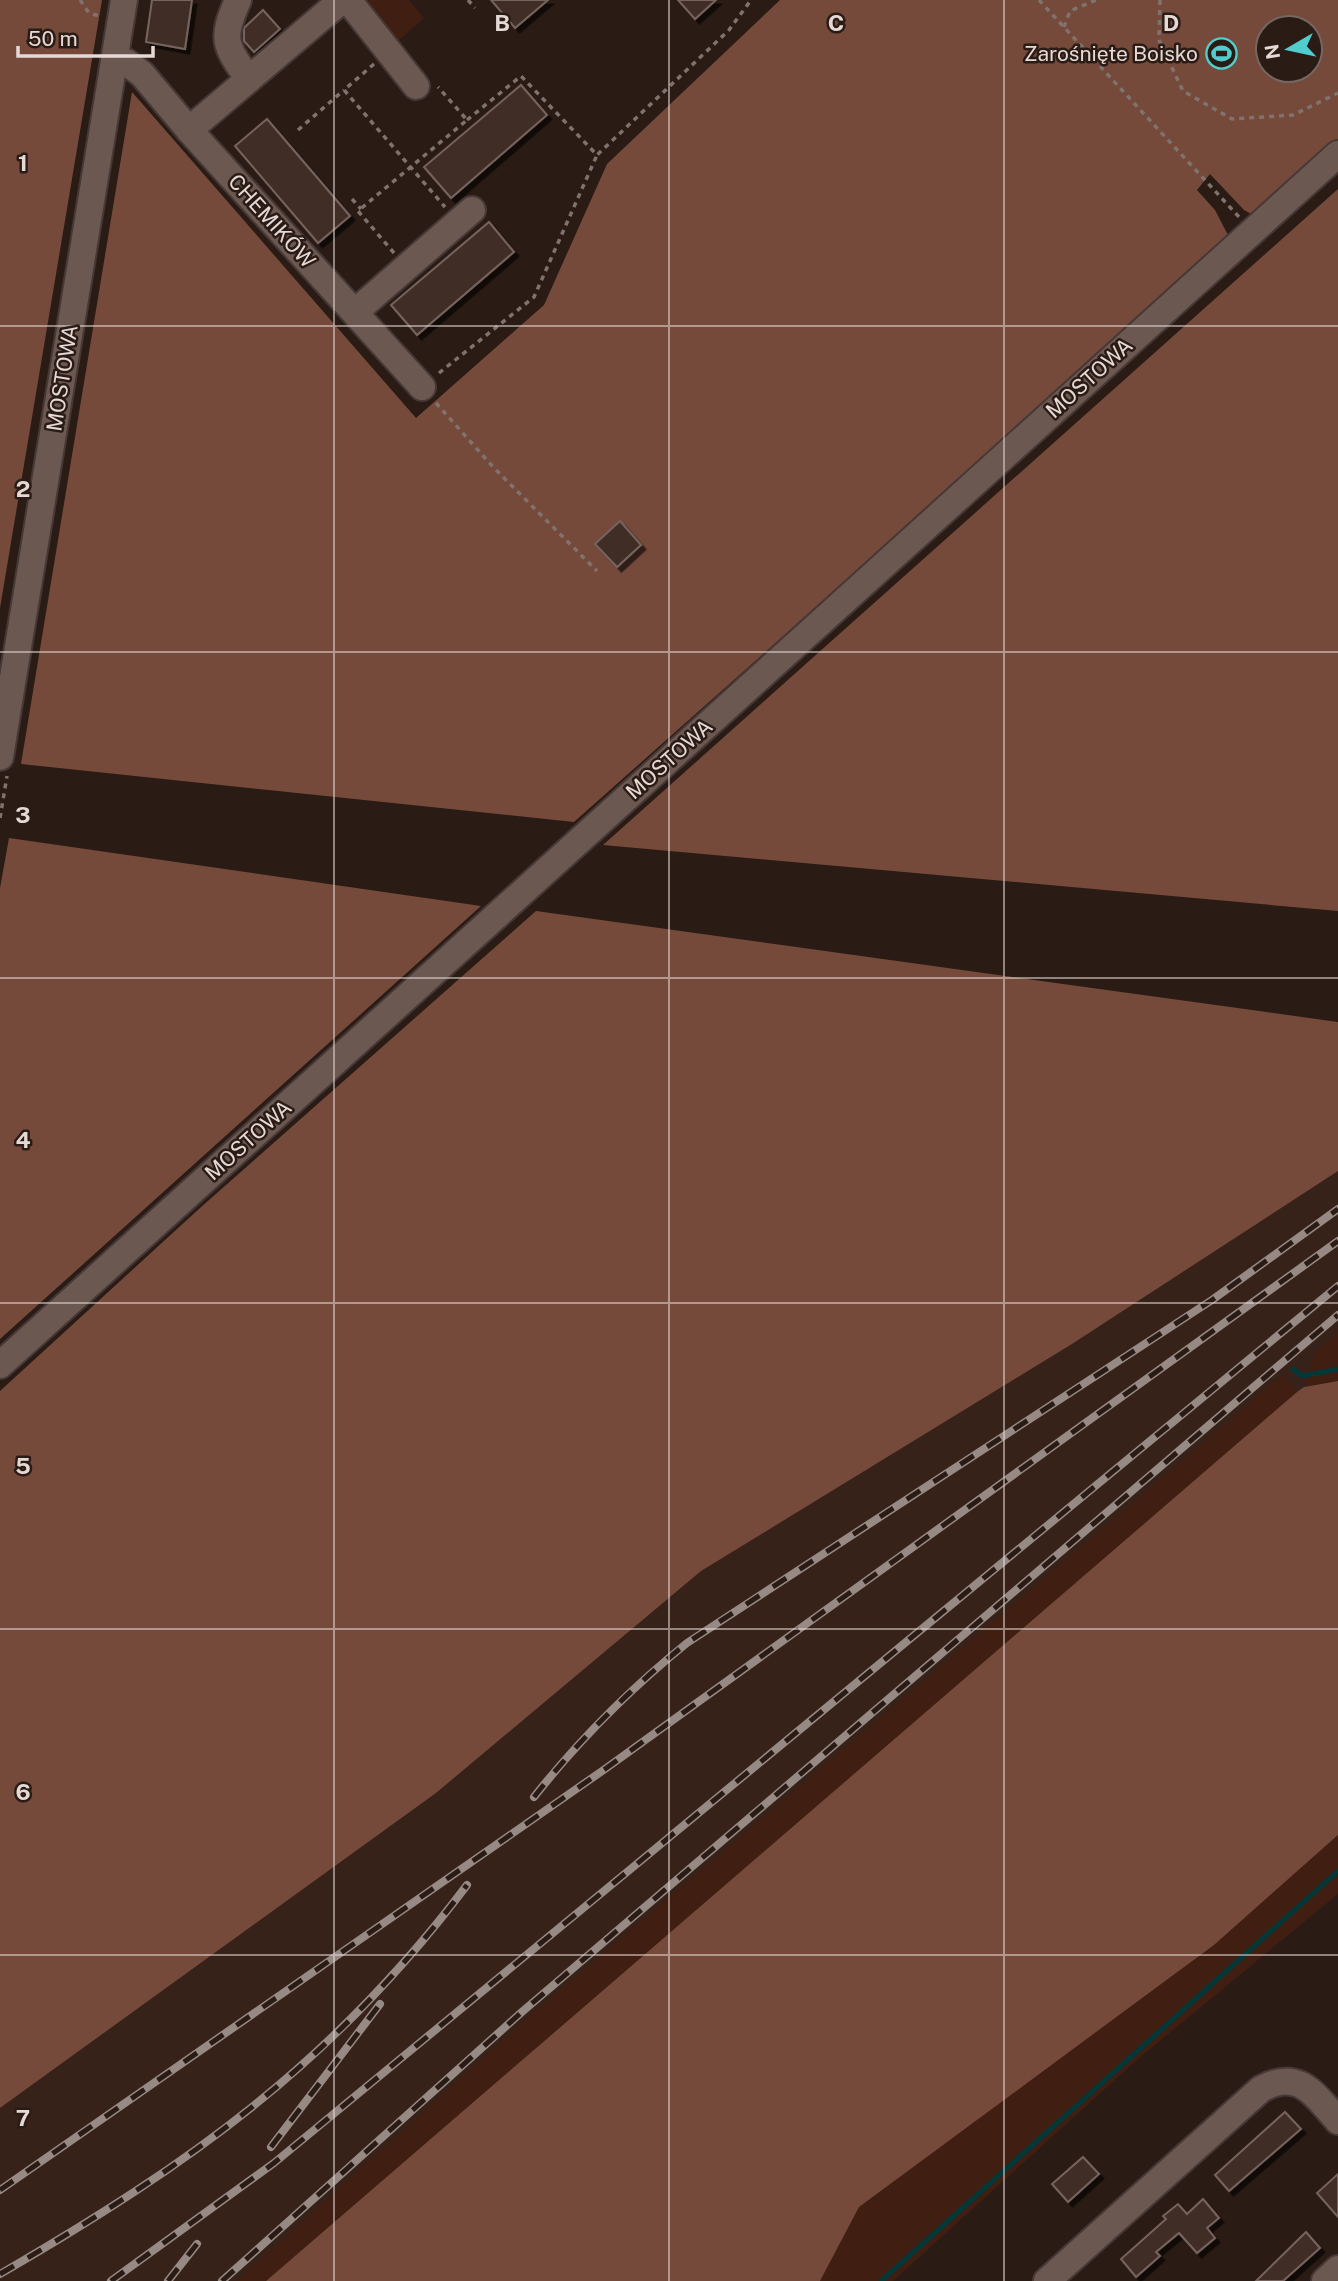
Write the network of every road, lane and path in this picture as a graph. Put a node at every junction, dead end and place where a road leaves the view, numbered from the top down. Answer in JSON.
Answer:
{"nodes":[{"id":1,"x":124,"y":0,"type":"edge"},
{"id":2,"x":238,"y":0,"type":"edge"},
{"id":3,"x":342,"y":0,"type":"edge"},
{"id":4,"x":348,"y":0,"type":"edge"},
{"id":5,"x":468,"y":0,"type":"edge"},
{"id":6,"x":751,"y":0,"type":"edge"},
{"id":7,"x":1039,"y":0,"type":"edge"},
{"id":8,"x":1096,"y":0,"type":"edge"},
{"id":9,"x":1160,"y":0,"type":"edge"},
{"id":10,"x":475,"y":8,"type":"dead end"},
{"id":11,"x":1064,"y":27,"type":"junction"},
{"id":12,"x":389,"y":51,"type":"junction"},
{"id":13,"x":114,"y":59,"type":"junction"},
{"id":14,"x":249,"y":79,"type":"junction"},
{"id":15,"x":416,"y":86,"type":"joint"},
{"id":16,"x":344,"y":90,"type":"junction"},
{"id":17,"x":1338,"y":93,"type":"edge"},
{"id":18,"x":467,"y":120,"type":"junction"},
{"id":19,"x":189,"y":130,"type":"junction"},
{"id":20,"x":298,"y":130,"type":"dead end"},
{"id":21,"x":1338,"y":154,"type":"edge"},
{"id":22,"x":597,"y":155,"type":"junction"},
{"id":23,"x":410,"y":168,"type":"junction"},
{"id":24,"x":352,"y":199,"type":"dead end"},
{"id":25,"x":361,"y":209,"type":"junction"},
{"id":26,"x":465,"y":216,"type":"joint"},
{"id":27,"x":1252,"y":230,"type":"junction"},
{"id":28,"x":406,"y":268,"type":"junction"},
{"id":29,"x":355,"y":313,"type":"junction"},
{"id":30,"x":422,"y":387,"type":"junction"},
{"id":31,"x":597,"y":571,"type":"dead end"},
{"id":32,"x":0,"y":757,"type":"edge"},
{"id":33,"x":0,"y":1365,"type":"edge"},
{"id":34,"x":1338,"y":2121,"type":"edge"},
{"id":35,"x":1338,"y":2269,"type":"edge"},
{"id":36,"x":1047,"y":2281,"type":"edge"},
{"id":37,"x":1325,"y":2281,"type":"edge"}],
"edges":[{"from":1,"to":13,"type":"street","name":"MOSTOWA"},
{"from":2,"to":14,"type":"street"},
{"from":3,"to":14,"type":"street"},
{"from":4,"to":12,"type":"street"},
{"from":5,"to":10,"type":"path"},
{"from":6,"to":22,"type":"path"},
{"from":7,"to":11,"type":"path"},
{"from":8,"to":11,"type":"path"},
{"from":9,"to":17,"type":"path"},
{"from":11,"to":27,"type":"path"},
{"from":12,"to":15,"type":"street"},
{"from":12,"to":16,"type":"path"},
{"from":13,"to":19,"type":"street","name":"CHEMIKÓW"},
{"from":13,"to":32,"type":"street","name":"MOSTOWA"},
{"from":14,"to":19,"type":"street"},
{"from":15,"to":18,"type":"path"},
{"from":16,"to":20,"type":"path"},
{"from":16,"to":23,"type":"path"},
{"from":18,"to":22,"type":"path"},
{"from":18,"to":23,"type":"path"},
{"from":19,"to":29,"type":"street","name":"CHEMIKÓW"},
{"from":21,"to":27,"type":"street","name":"MOSTOWA"},
{"from":22,"to":30,"type":"path"},
{"from":23,"to":25,"type":"path"},
{"from":23,"to":26,"type":"path"},
{"from":24,"to":25,"type":"path"},
{"from":25,"to":28,"type":"path"},
{"from":26,"to":28,"type":"street"},
{"from":27,"to":33,"type":"street","name":"MOSTOWA"},
{"from":28,"to":29,"type":"street"},
{"from":29,"to":30,"type":"street","name":"CHEMIKÓW"},
{"from":30,"to":31,"type":"path"},
{"from":34,"to":36,"type":"street"},
{"from":35,"to":37,"type":"street"}]}
